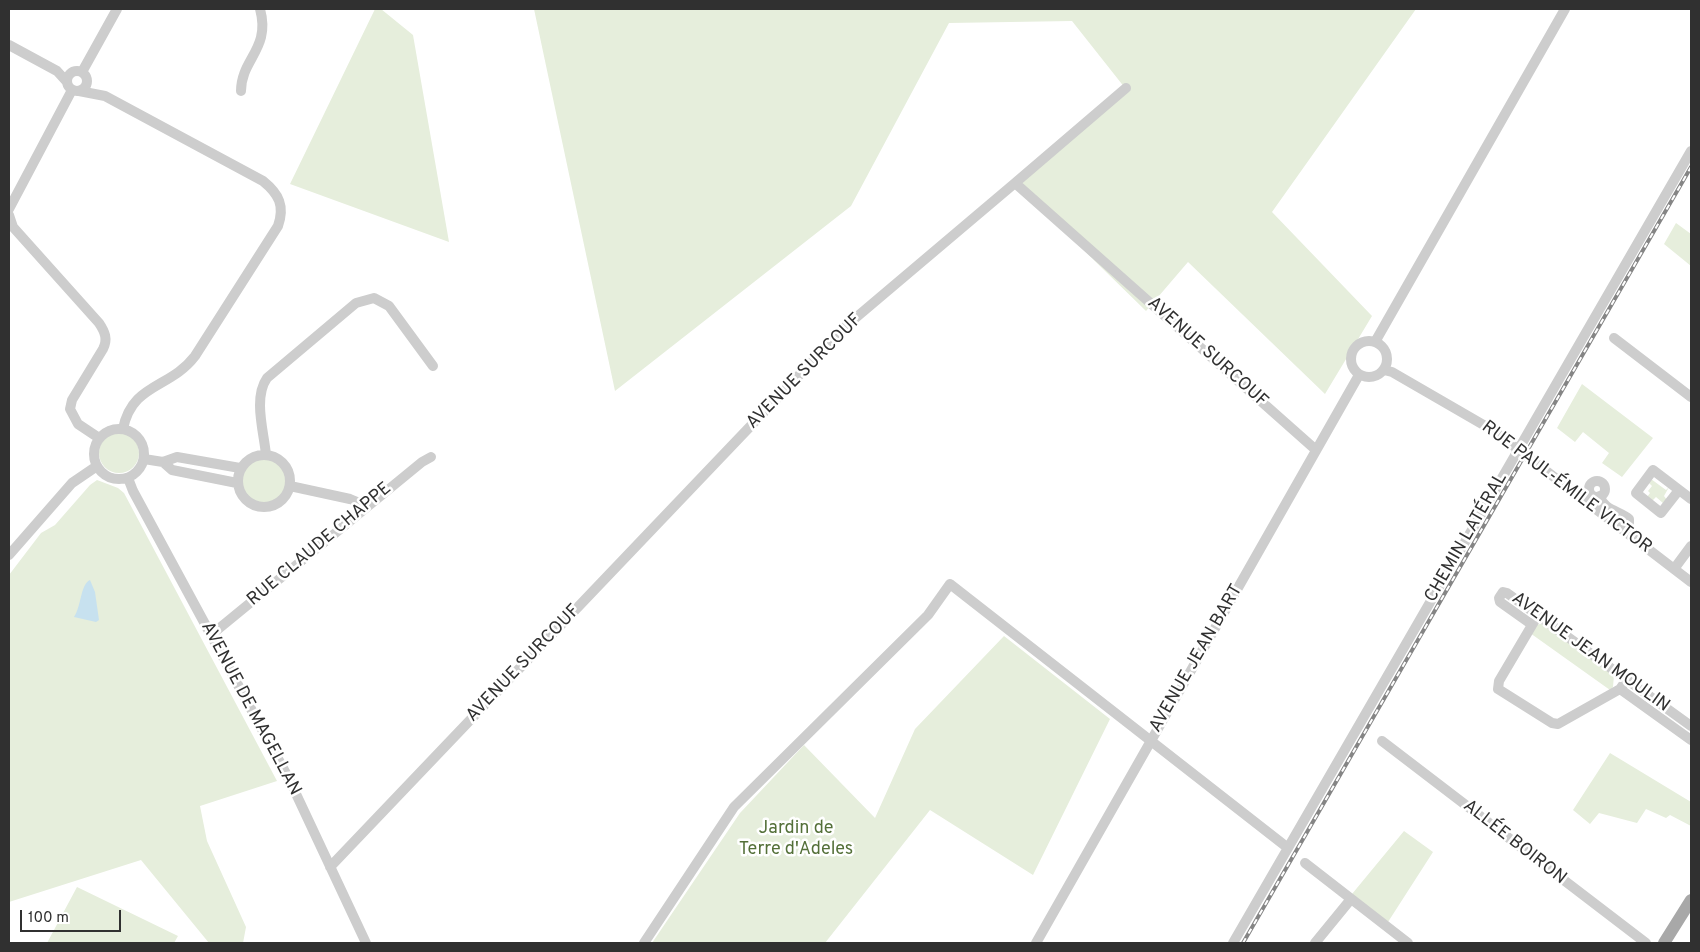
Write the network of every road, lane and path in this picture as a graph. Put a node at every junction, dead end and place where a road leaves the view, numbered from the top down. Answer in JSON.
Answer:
{"nodes":[{"id":1,"x":117,"y":9,"type":"edge"},
{"id":2,"x":260,"y":9,"type":"edge"},
{"id":3,"x":1565,"y":9,"type":"edge"},
{"id":4,"x":9,"y":45,"type":"edge"},
{"id":5,"x":57,"y":71,"type":"junction"},
{"id":6,"x":81,"y":74,"type":"junction"},
{"id":7,"x":73,"y":88,"type":"junction"},
{"id":8,"x":1126,"y":88,"type":"dead end"},
{"id":9,"x":241,"y":91,"type":"dead end"},
{"id":10,"x":105,"y":96,"type":"junction"},
{"id":11,"x":1691,"y":151,"type":"edge"},
{"id":12,"x":1015,"y":182,"type":"junction"},
{"id":13,"x":9,"y":209,"type":"edge"},
{"id":14,"x":9,"y":215,"type":"edge"},
{"id":15,"x":1614,"y":338,"type":"dead end"},
{"id":16,"x":1375,"y":342,"type":"junction"},
{"id":17,"x":433,"y":366,"type":"dead end"},
{"id":18,"x":1384,"y":370,"type":"junction"},
{"id":19,"x":1360,"y":375,"type":"junction"},
{"id":20,"x":1691,"y":397,"type":"edge"},
{"id":21,"x":123,"y":429,"type":"junction"},
{"id":22,"x":99,"y":438,"type":"junction"},
{"id":23,"x":1316,"y":450,"type":"junction"},
{"id":24,"x":266,"y":455,"type":"junction"},
{"id":25,"x":431,"y":457,"type":"dead end"},
{"id":26,"x":144,"y":459,"type":"junction"},
{"id":27,"x":162,"y":462,"type":"junction"},
{"id":28,"x":97,"y":466,"type":"junction"},
{"id":29,"x":240,"y":468,"type":"junction"},
{"id":30,"x":128,"y":478,"type":"junction"},
{"id":31,"x":237,"y":483,"type":"junction"},
{"id":32,"x":290,"y":486,"type":"junction"},
{"id":33,"x":1679,"y":490,"type":"dead end"},
{"id":34,"x":1600,"y":496,"type":"dead end"},
{"id":35,"x":1691,"y":500,"type":"edge"},
{"id":36,"x":367,"y":506,"type":"junction"},
{"id":37,"x":1623,"y":530,"type":"junction"},
{"id":38,"x":1691,"y":546,"type":"edge"},
{"id":39,"x":9,"y":554,"type":"edge"},
{"id":40,"x":1674,"y":569,"type":"junction"},
{"id":41,"x":1691,"y":582,"type":"edge"},
{"id":42,"x":1538,"y":615,"type":"junction"},
{"id":43,"x":1531,"y":624,"type":"junction"},
{"id":44,"x":211,"y":635,"type":"junction"},
{"id":45,"x":1627,"y":679,"type":"junction"},
{"id":46,"x":1620,"y":688,"type":"junction"},
{"id":47,"x":1691,"y":726,"type":"edge"},
{"id":48,"x":1152,"y":740,"type":"junction"},
{"id":49,"x":1691,"y":740,"type":"edge"},
{"id":50,"x":1382,"y":741,"type":"dead end"},
{"id":51,"x":1288,"y":848,"type":"junction"},
{"id":52,"x":1305,"y":863,"type":"dead end"},
{"id":53,"x":330,"y":867,"type":"junction"},
{"id":54,"x":1351,"y":899,"type":"junction"},
{"id":55,"x":1691,"y":900,"type":"edge"},
{"id":56,"x":366,"y":943,"type":"edge"},
{"id":57,"x":644,"y":943,"type":"edge"},
{"id":58,"x":1036,"y":943,"type":"edge"},
{"id":59,"x":1233,"y":943,"type":"edge"},
{"id":60,"x":1316,"y":943,"type":"edge"},
{"id":61,"x":1408,"y":943,"type":"edge"},
{"id":62,"x":1646,"y":943,"type":"edge"},
{"id":63,"x":1664,"y":943,"type":"edge"}],
"edges":[{"from":1,"to":6,"type":"street"},
{"from":2,"to":9,"type":"street"},
{"from":3,"to":16,"type":"street"},
{"from":4,"to":5,"type":"street"},
{"from":5,"to":6,"type":"street"},
{"from":5,"to":7,"type":"street"},
{"from":6,"to":7,"type":"street"},
{"from":6,"to":7,"type":"street"},
{"from":6,"to":10,"type":"street"},
{"from":7,"to":10,"type":"street"},
{"from":7,"to":13,"type":"street"},
{"from":8,"to":12,"type":"street"},
{"from":10,"to":21,"type":"street"},
{"from":11,"to":51,"type":"street","name":"CHEMIN LATÉRAL"},
{"from":12,"to":23,"type":"street","name":"AVENUE SURCOUF"},
{"from":12,"to":53,"type":"street","name":"AVENUE SURCOUF"},
{"from":14,"to":22,"type":"street"},
{"from":15,"to":20,"type":"street"},
{"from":16,"to":18,"type":"street"},
{"from":16,"to":19,"type":"street"},
{"from":17,"to":24,"type":"street"},
{"from":18,"to":19,"type":"street"},
{"from":18,"to":37,"type":"street","name":"RUE PAUL-ÉMILE VICTOR"},
{"from":19,"to":23,"type":"street","name":"AVENUE JEAN BART"},
{"from":21,"to":22,"type":"street"},
{"from":21,"to":26,"type":"street"},
{"from":22,"to":28,"type":"street"},
{"from":23,"to":48,"type":"street","name":"AVENUE JEAN BART"},
{"from":24,"to":29,"type":"street"},
{"from":24,"to":32,"type":"street"},
{"from":25,"to":36,"type":"street","name":"RUE CLAUDE CHAPPE"},
{"from":26,"to":27,"type":"street"},
{"from":26,"to":30,"type":"street"},
{"from":27,"to":29,"type":"street"},
{"from":27,"to":31,"type":"street"},
{"from":28,"to":30,"type":"street"},
{"from":28,"to":39,"type":"street"},
{"from":29,"to":31,"type":"street"},
{"from":30,"to":44,"type":"street","name":"AVENUE DE MAGELLAN"},
{"from":31,"to":32,"type":"street"},
{"from":32,"to":36,"type":"street"},
{"from":33,"to":35,"type":"street"},
{"from":34,"to":37,"type":"street"},
{"from":36,"to":44,"type":"street","name":"RUE CLAUDE CHAPPE"},
{"from":37,"to":40,"type":"street","name":"RUE PAUL-ÉMILE VICTOR"},
{"from":38,"to":40,"type":"street"},
{"from":40,"to":41,"type":"street","name":"RUE PAUL-ÉMILE VICTOR"},
{"from":42,"to":43,"type":"street"},
{"from":42,"to":43,"type":"street","name":"AVENUE JEAN MOULIN"},
{"from":42,"to":45,"type":"street","name":"AVENUE JEAN MOULIN"},
{"from":43,"to":46,"type":"street"},
{"from":44,"to":53,"type":"street","name":"AVENUE DE MAGELLAN"},
{"from":45,"to":46,"type":"street"},
{"from":45,"to":47,"type":"street","name":"AVENUE JEAN MOULIN"},
{"from":46,"to":49,"type":"street"},
{"from":48,"to":51,"type":"street"},
{"from":48,"to":57,"type":"street"},
{"from":48,"to":58,"type":"street","name":"AVENUE JEAN BART"},
{"from":50,"to":62,"type":"street","name":"ALLÉE BOIRON"},
{"from":51,"to":59,"type":"street","name":"CHEMIN LATÉRAL"},
{"from":52,"to":54,"type":"street"},
{"from":53,"to":56,"type":"street","name":"AVENUE DE MAGELLAN"},
{"from":54,"to":60,"type":"street"},
{"from":54,"to":61,"type":"street"},
{"from":55,"to":63,"type":"main road"}]}
